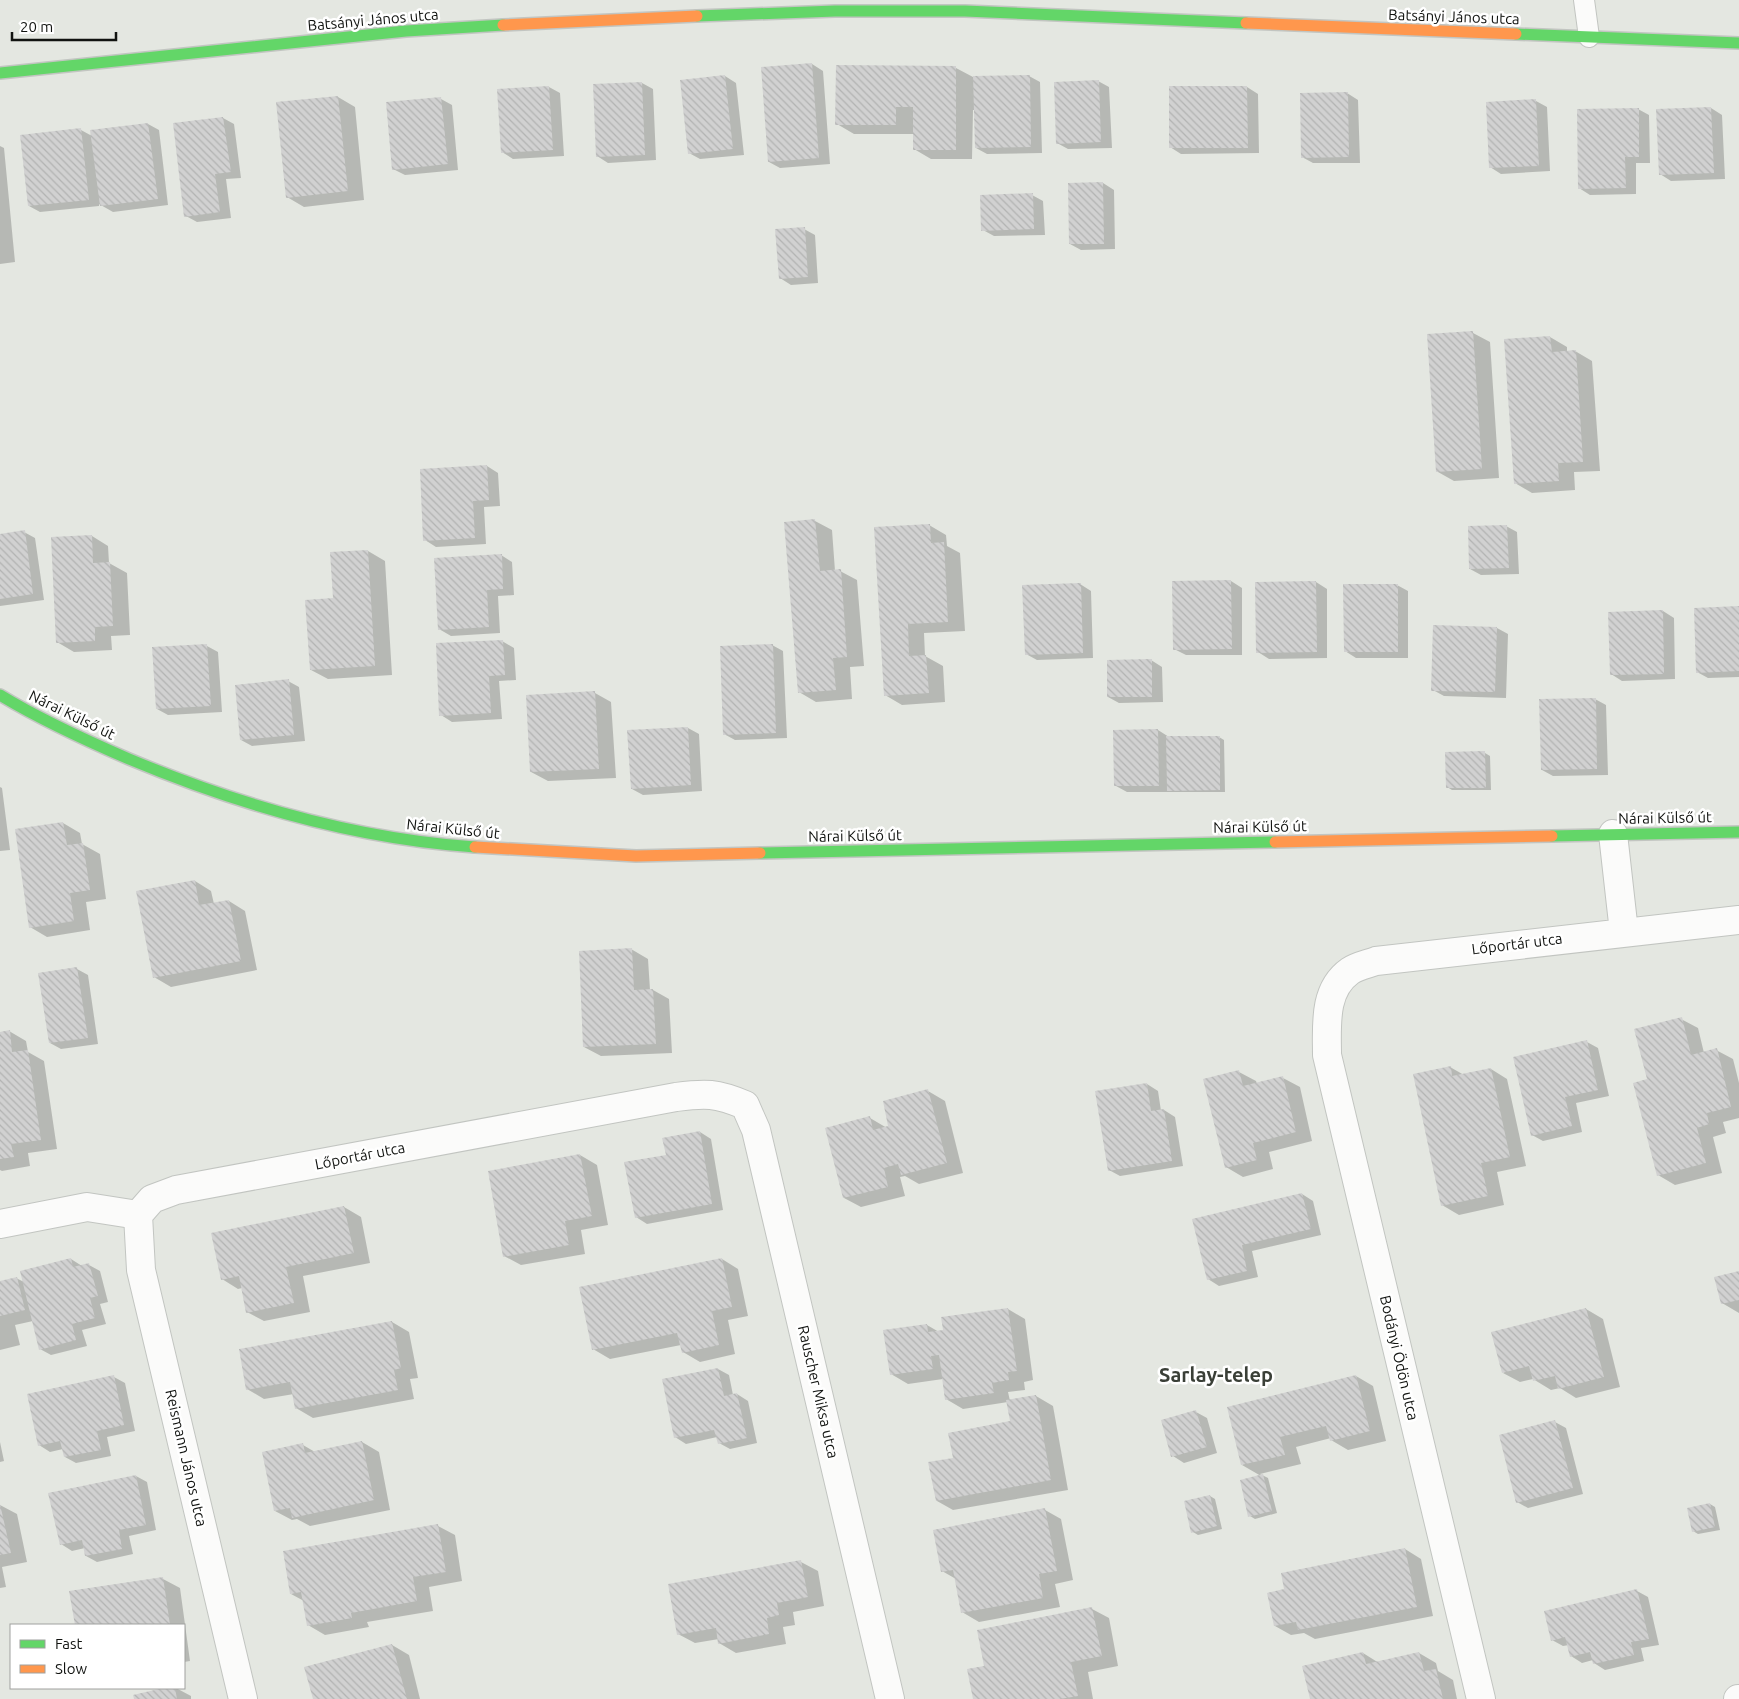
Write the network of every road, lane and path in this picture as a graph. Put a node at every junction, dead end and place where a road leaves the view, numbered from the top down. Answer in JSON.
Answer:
{"nodes":[{"id":1,"x":1584,"y":0,"type":"edge"},
{"id":2,"x":1589,"y":37,"type":"junction"},
{"id":3,"x":1739,"y":43,"type":"edge"},
{"id":4,"x":0,"y":73,"type":"edge"},
{"id":5,"x":0,"y":694,"type":"edge"},
{"id":6,"x":1739,"y":832,"type":"edge"},
{"id":7,"x":1612,"y":834,"type":"junction"},
{"id":8,"x":1739,"y":920,"type":"edge"},
{"id":9,"x":1624,"y":932,"type":"junction"},
{"id":10,"x":1326,"y":1017,"type":"joint"},
{"id":11,"x":728,"y":1098,"type":"joint"},
{"id":12,"x":138,"y":1215,"type":"junction"},
{"id":13,"x":0,"y":1224,"type":"edge"},
{"id":14,"x":244,"y":1699,"type":"edge"},
{"id":15,"x":890,"y":1699,"type":"edge"},
{"id":16,"x":1480,"y":1699,"type":"edge"}],
"edges":[{"from":1,"to":2,"type":"lane"},
{"from":2,"to":3,"type":"street","name":"Batsányi János utca"},
{"from":2,"to":4,"type":"street","name":"Batsányi János utca"},
{"from":5,"to":7,"type":"street","name":"Nárai Külső út"},
{"from":6,"to":7,"type":"street","name":"Nárai Külső út"},
{"from":7,"to":9,"type":"street"},
{"from":8,"to":9,"type":"street","name":"Lőportár utca"},
{"from":9,"to":10,"type":"street","name":"Lőportár utca"},
{"from":10,"to":16,"type":"street","name":"Bodányi Ödön utca"},
{"from":11,"to":12,"type":"street","name":"Lőportár utca"},
{"from":11,"to":15,"type":"street","name":"Rauscher Miksa utca"},
{"from":12,"to":13,"type":"street"},
{"from":12,"to":14,"type":"street","name":"Reismann János utca"}]}
